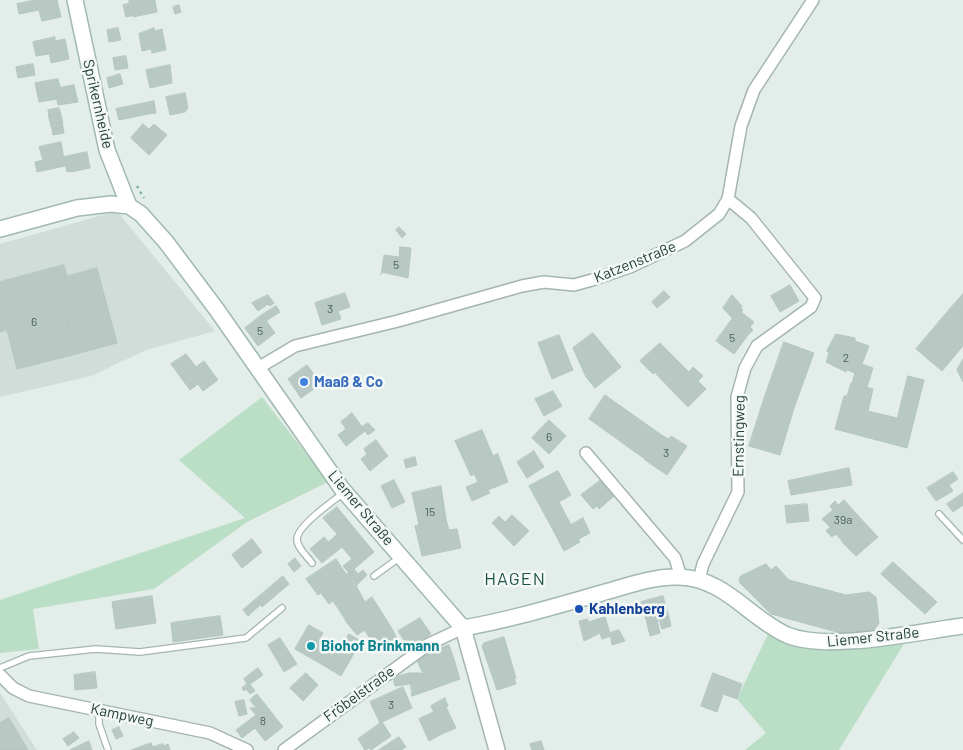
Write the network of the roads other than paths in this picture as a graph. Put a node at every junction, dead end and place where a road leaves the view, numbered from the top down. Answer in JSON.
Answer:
{"nodes":[{"id":1,"x":75,"y":0,"type":"edge"},
{"id":2,"x":813,"y":0,"type":"edge"},
{"id":3,"x":728,"y":200,"type":"junction"},
{"id":4,"x":129,"y":206,"type":"junction"},
{"id":5,"x":0,"y":229,"type":"edge"},
{"id":6,"x":258,"y":368,"type":"junction"},
{"id":7,"x":586,"y":453,"type":"dead end"},
{"id":8,"x":345,"y":492,"type":"junction"},
{"id":9,"x":939,"y":514,"type":"dead end"},
{"id":10,"x":963,"y":540,"type":"edge"},
{"id":11,"x":401,"y":557,"type":"junction"},
{"id":12,"x":312,"y":563,"type":"dead end"},
{"id":13,"x":374,"y":576,"type":"dead end"},
{"id":14,"x":681,"y":577,"type":"junction"},
{"id":15,"x":699,"y":580,"type":"junction"},
{"id":16,"x":282,"y":608,"type":"dead end"},
{"id":17,"x":963,"y":626,"type":"edge"},
{"id":18,"x":463,"y":628,"type":"junction"},
{"id":19,"x":0,"y":668,"type":"edge"},
{"id":20,"x":0,"y":675,"type":"edge"},
{"id":21,"x":100,"y":710,"type":"junction"},
{"id":22,"x":108,"y":750,"type":"edge"},
{"id":23,"x":247,"y":750,"type":"edge"},
{"id":24,"x":284,"y":750,"type":"edge"},
{"id":25,"x":497,"y":750,"type":"edge"}],
"edges":[{"from":1,"to":4,"type":"main road","name":"Sprikernheide"},
{"from":2,"to":3,"type":"street","name":"Katzenstraße"},
{"from":3,"to":6,"type":"street","name":"Katzenstraße"},
{"from":3,"to":15,"type":"street","name":"Ernstingweg"},
{"from":4,"to":5,"type":"main road"},
{"from":4,"to":6,"type":"main road","name":"Liemer Straße"},
{"from":6,"to":8,"type":"main road","name":"Liemer Straße"},
{"from":7,"to":14,"type":"street"},
{"from":8,"to":11,"type":"main road","name":"Liemer Straße"},
{"from":8,"to":12,"type":"lane"},
{"from":9,"to":10,"type":"lane"},
{"from":11,"to":13,"type":"lane"},
{"from":11,"to":18,"type":"main road","name":"Liemer Straße"},
{"from":14,"to":15,"type":"main road","name":"Liemer Straße"},
{"from":14,"to":18,"type":"main road","name":"Liemer Straße"},
{"from":15,"to":17,"type":"main road","name":"Liemer Straße"},
{"from":16,"to":19,"type":"lane"},
{"from":18,"to":24,"type":"street","name":"Fröbelstraße"},
{"from":18,"to":25,"type":"main road"},
{"from":20,"to":21,"type":"street","name":"Kampweg"},
{"from":21,"to":22,"type":"lane"},
{"from":21,"to":23,"type":"street","name":"Kampweg"}]}
